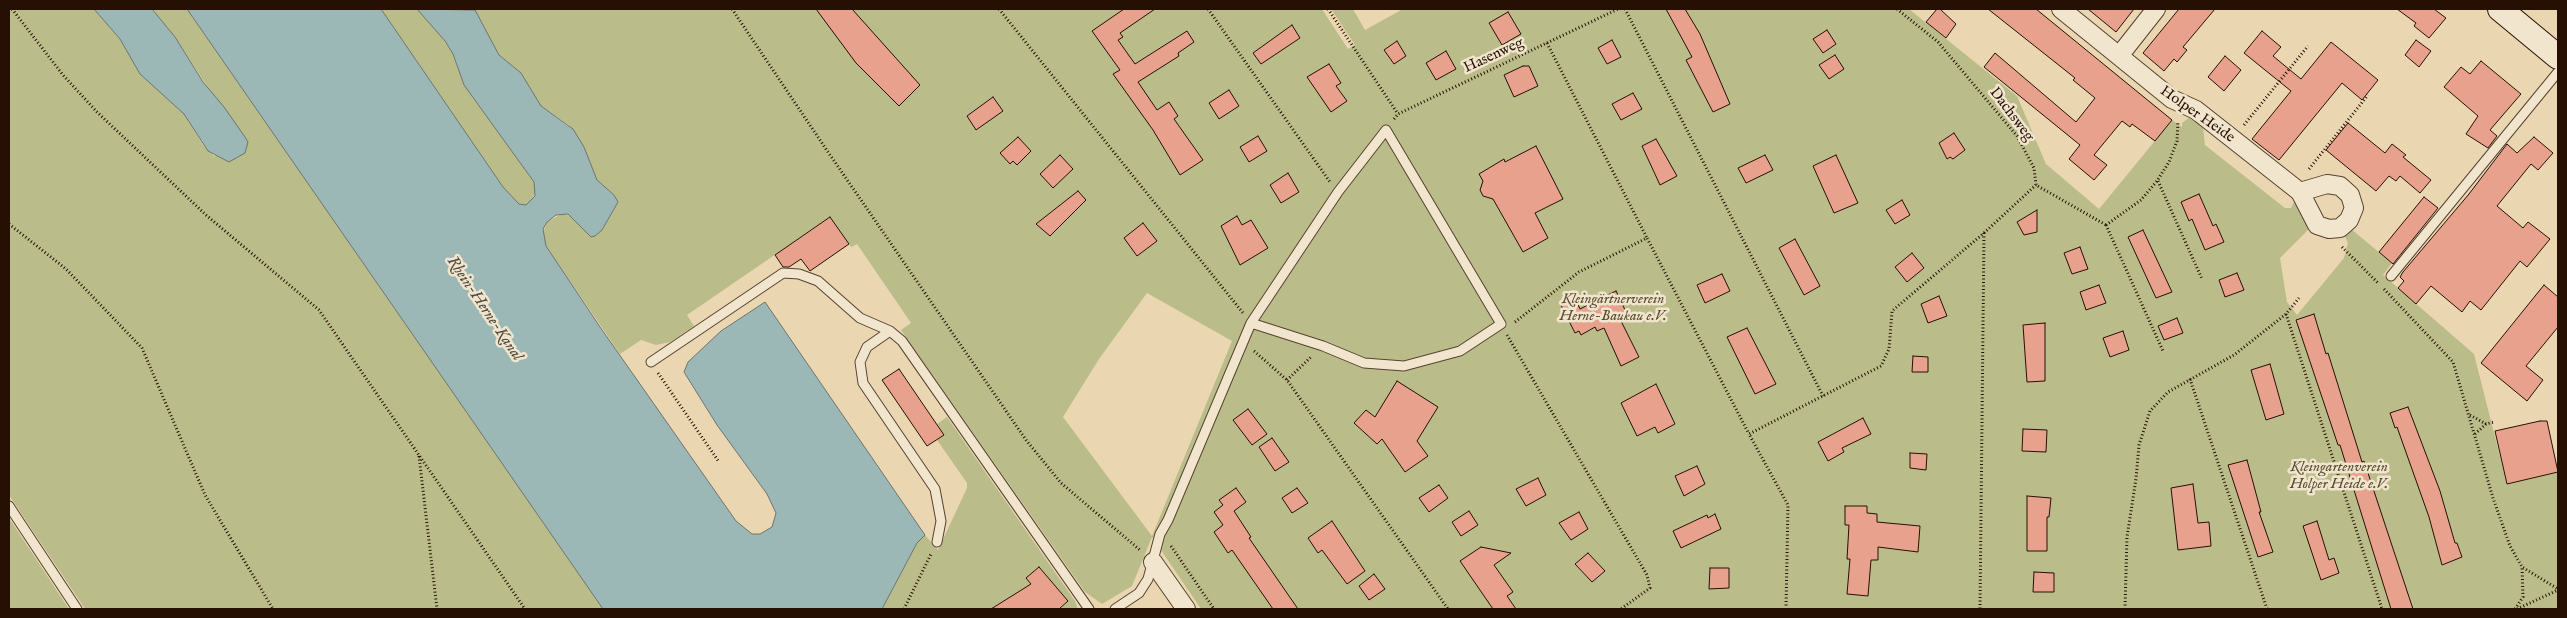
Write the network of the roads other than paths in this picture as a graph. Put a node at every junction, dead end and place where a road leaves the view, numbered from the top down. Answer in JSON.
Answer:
{"nodes":[{"id":1,"x":2061,"y":9,"type":"edge"},
{"id":2,"x":2156,"y":9,"type":"edge"},
{"id":3,"x":2500,"y":9,"type":"edge"},
{"id":4,"x":2119,"y":56,"type":"junction"},
{"id":5,"x":2558,"y":56,"type":"edge"},
{"id":6,"x":2558,"y":72,"type":"edge"},
{"id":7,"x":2297,"y":190,"type":"road end"},
{"id":8,"x":2391,"y":276,"type":"dead end"},
{"id":9,"x":1251,"y":323,"type":"junction"},
{"id":10,"x":890,"y":331,"type":"junction"},
{"id":11,"x":651,"y":362,"type":"road end"},
{"id":12,"x":9,"y":506,"type":"edge"},
{"id":13,"x":937,"y":542,"type":"road end"},
{"id":14,"x":1153,"y":562,"type":"junction"},
{"id":15,"x":76,"y":609,"type":"edge"},
{"id":16,"x":1089,"y":609,"type":"edge"},
{"id":17,"x":1115,"y":609,"type":"edge"},
{"id":18,"x":1186,"y":609,"type":"edge"}],
"edges":[{"from":1,"to":4,"type":"street","name":"Holper Heide"},
{"from":2,"to":4,"type":"street"},
{"from":3,"to":5,"type":"street"},
{"from":4,"to":7,"type":"street","name":"Holper Heide"},
{"from":6,"to":8,"type":"lane"},
{"from":9,"to":9,"type":"lane"},
{"from":9,"to":14,"type":"lane"},
{"from":10,"to":11,"type":"lane"},
{"from":10,"to":13,"type":"lane"},
{"from":10,"to":16,"type":"lane"},
{"from":12,"to":15,"type":"lane"},
{"from":14,"to":17,"type":"lane"},
{"from":14,"to":18,"type":"street"}]}
